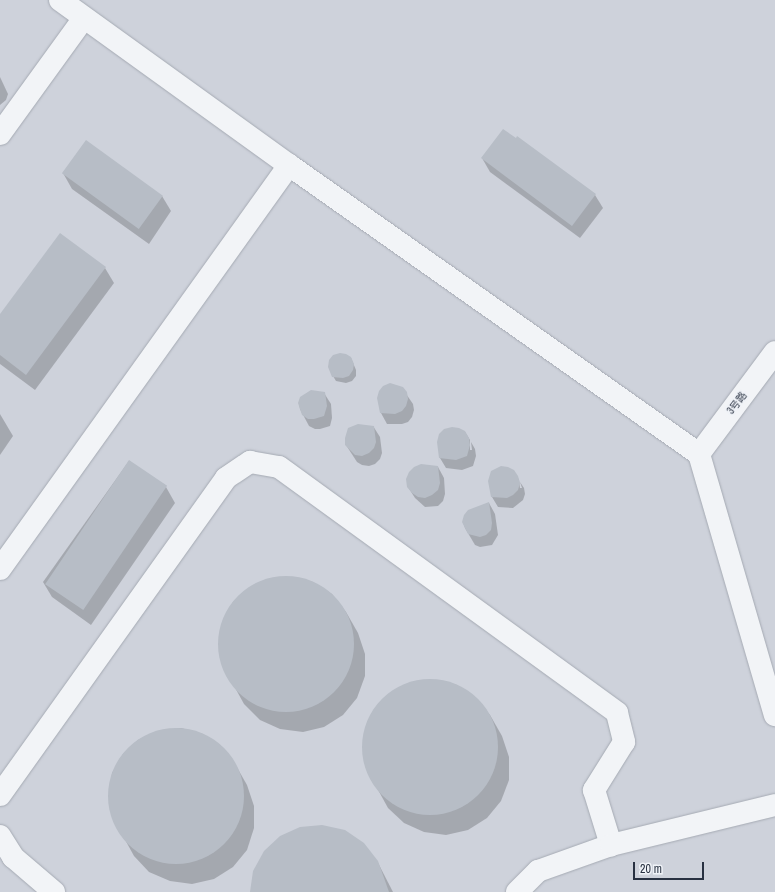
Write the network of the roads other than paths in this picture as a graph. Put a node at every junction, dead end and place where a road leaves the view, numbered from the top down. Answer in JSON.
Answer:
{"nodes":[{"id":1,"x":60,"y":0,"type":"edge"},
{"id":2,"x":84,"y":18,"type":"junction"},
{"id":3,"x":0,"y":134,"type":"edge"},
{"id":4,"x":289,"y":165,"type":"junction"},
{"id":5,"x":775,"y":352,"type":"edge"},
{"id":6,"x":699,"y":454,"type":"junction"},
{"id":7,"x":0,"y":569,"type":"edge"},
{"id":8,"x":775,"y":715,"type":"edge"},
{"id":9,"x":0,"y":795,"type":"edge"},
{"id":10,"x":775,"y":806,"type":"edge"},
{"id":11,"x":0,"y":836,"type":"edge"},
{"id":12,"x":611,"y":845,"type":"junction"},
{"id":13,"x":54,"y":892,"type":"edge"},
{"id":14,"x":517,"y":892,"type":"edge"}],
"edges":[{"from":1,"to":2,"type":"street"},
{"from":2,"to":3,"type":"street"},
{"from":2,"to":4,"type":"street"},
{"from":4,"to":6,"type":"street"},
{"from":4,"to":7,"type":"street"},
{"from":5,"to":6,"type":"street","name":"3号路"},
{"from":6,"to":8,"type":"street"},
{"from":9,"to":12,"type":"street"},
{"from":10,"to":12,"type":"street"},
{"from":11,"to":13,"type":"street"},
{"from":12,"to":14,"type":"street"}]}
